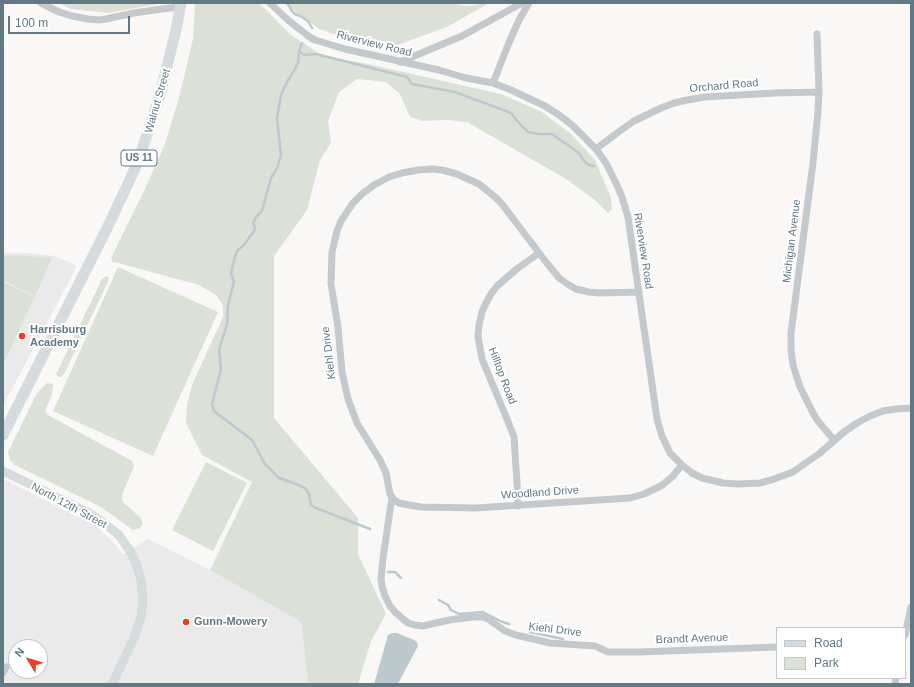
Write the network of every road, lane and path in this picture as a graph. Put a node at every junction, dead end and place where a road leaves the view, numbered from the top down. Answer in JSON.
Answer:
{"nodes":[{"id":1,"x":42,"y":3,"type":"edge"},
{"id":2,"x":270,"y":3,"type":"edge"},
{"id":3,"x":522,"y":3,"type":"edge"},
{"id":4,"x":529,"y":3,"type":"edge"},
{"id":5,"x":180,"y":5,"type":"edge"},
{"id":6,"x":817,"y":34,"type":"dead end"},
{"id":7,"x":400,"y":62,"type":"junction"},
{"id":8,"x":493,"y":83,"type":"junction"},
{"id":9,"x":819,"y":92,"type":"junction"},
{"id":10,"x":596,"y":149,"type":"junction"},
{"id":11,"x":539,"y":253,"type":"junction"},
{"id":12,"x":639,"y":292,"type":"junction"},
{"id":13,"x":911,"y":408,"type":"edge"},
{"id":14,"x":3,"y":435,"type":"edge"},
{"id":15,"x":834,"y":440,"type":"junction"},
{"id":16,"x":682,"y":465,"type":"junction"},
{"id":17,"x":3,"y":471,"type":"edge"},
{"id":18,"x":392,"y":497,"type":"junction"},
{"id":19,"x":518,"y":506,"type":"junction"},
{"id":20,"x":911,"y":607,"type":"edge"},
{"id":21,"x":906,"y":630,"type":"edge"},
{"id":22,"x":776,"y":647,"type":"edge"},
{"id":23,"x":608,"y":652,"type":"joint"},
{"id":24,"x":112,"y":684,"type":"edge"}],
"edges":[{"from":1,"to":5,"type":"street"},
{"from":2,"to":7,"type":"street","name":"Riverview Road"},
{"from":3,"to":7,"type":"street"},
{"from":4,"to":8,"type":"street"},
{"from":5,"to":14,"type":"main road","name":"Walnut Street","number":"US 11"},
{"from":6,"to":9,"type":"street","name":"Michigan Avenue"},
{"from":7,"to":8,"type":"street","name":"Riverview Road"},
{"from":8,"to":10,"type":"street","name":"Riverview Road"},
{"from":9,"to":10,"type":"street","name":"Orchard Road"},
{"from":9,"to":15,"type":"street","name":"Michigan Avenue"},
{"from":10,"to":12,"type":"street","name":"Riverview Road"},
{"from":11,"to":12,"type":"street","name":"Kiehl Drive"},
{"from":11,"to":18,"type":"street","name":"Kiehl Drive"},
{"from":11,"to":19,"type":"street","name":"Hilltop Road"},
{"from":12,"to":16,"type":"street","name":"Riverview Road"},
{"from":13,"to":15,"type":"street","name":"Riverview Road"},
{"from":15,"to":16,"type":"street","name":"Riverview Road"},
{"from":16,"to":19,"type":"street","name":"Woodland Drive"},
{"from":17,"to":24,"type":"main road","name":"North 12th Street"},
{"from":18,"to":19,"type":"street","name":"Woodland Drive"},
{"from":18,"to":23,"type":"street","name":"Kiehl Drive"},
{"from":20,"to":21,"type":"street"},
{"from":22,"to":23,"type":"street","name":"Brandt Avenue"}]}
